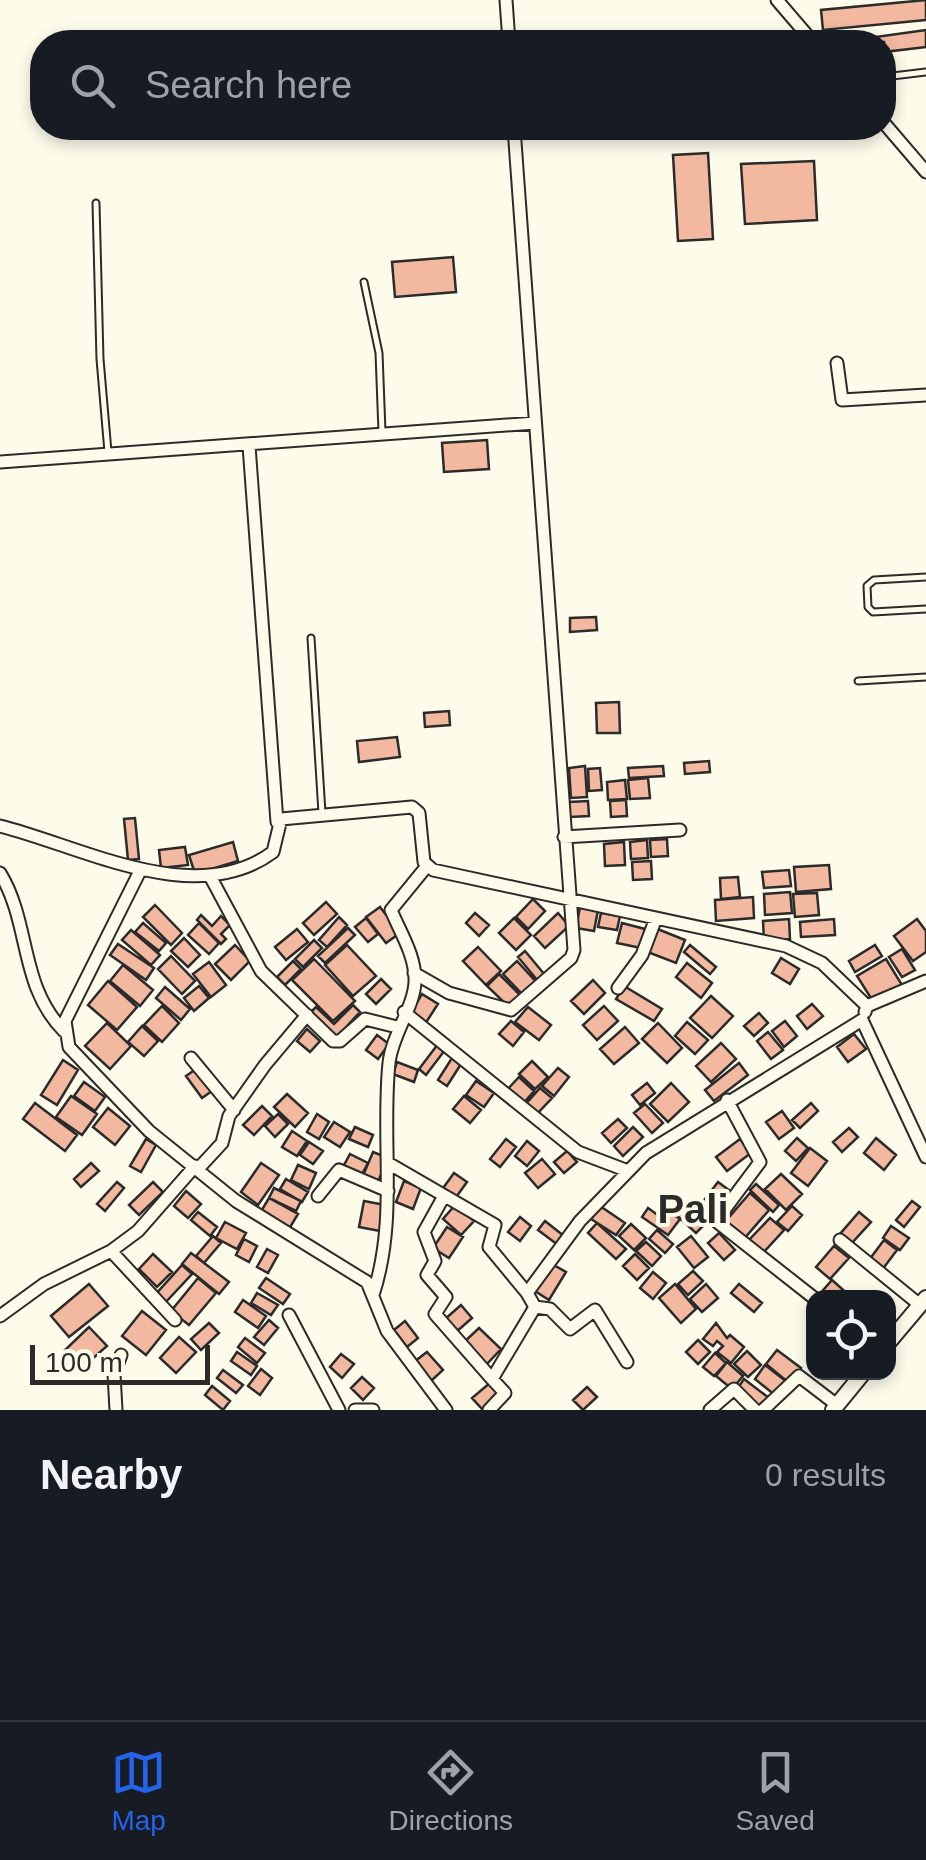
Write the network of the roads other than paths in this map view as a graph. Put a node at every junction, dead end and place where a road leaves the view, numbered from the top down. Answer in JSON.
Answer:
{"nodes":[{"id":1,"x":506,"y":0,"type":"edge"},
{"id":2,"x":777,"y":0,"type":"edge"},
{"id":3,"x":507,"y":30,"type":"edge"},
{"id":4,"x":803,"y":30,"type":"edge"},
{"id":5,"x":926,"y":72,"type":"edge"},
{"id":6,"x":896,"y":76,"type":"edge"},
{"id":7,"x":896,"y":137,"type":"edge"},
{"id":8,"x":515,"y":140,"type":"edge"},
{"id":9,"x":926,"y":172,"type":"edge"},
{"id":10,"x":96,"y":203,"type":"dead end"},
{"id":11,"x":364,"y":282,"type":"dead end"},
{"id":12,"x":837,"y":362,"type":"dead end"},
{"id":13,"x":926,"y":395,"type":"edge"},
{"id":14,"x":535,"y":423,"type":"junction"},
{"id":15,"x":382,"y":435,"type":"junction"},
{"id":16,"x":249,"y":446,"type":"junction"},
{"id":17,"x":108,"y":456,"type":"junction"},
{"id":18,"x":0,"y":462,"type":"edge"},
{"id":19,"x":926,"y":577,"type":"edge"},
{"id":20,"x":926,"y":608,"type":"edge"},
{"id":21,"x":311,"y":638,"type":"dead end"},
{"id":22,"x":926,"y":677,"type":"edge"},
{"id":23,"x":858,"y":681,"type":"dead end"},
{"id":24,"x":322,"y":816,"type":"junction"},
{"id":25,"x":277,"y":822,"type":"junction"},
{"id":26,"x":0,"y":826,"type":"edge"},
{"id":27,"x":680,"y":830,"type":"dead end"},
{"id":28,"x":564,"y":837,"type":"junction"},
{"id":29,"x":428,"y":866,"type":"junction"},
{"id":30,"x":140,"y":871,"type":"junction"},
{"id":31,"x":0,"y":873,"type":"edge"},
{"id":32,"x":210,"y":876,"type":"junction"},
{"id":33,"x":568,"y":896,"type":"junction"},
{"id":34,"x":656,"y":918,"type":"junction"},
{"id":35,"x":414,"y":973,"type":"junction"},
{"id":36,"x":926,"y":981,"type":"edge"},
{"id":37,"x":618,"y":988,"type":"dead end"},
{"id":38,"x":867,"y":1006,"type":"junction"},
{"id":39,"x":404,"y":1012,"type":"junction"},
{"id":40,"x":307,"y":1015,"type":"junction"},
{"id":41,"x":862,"y":1020,"type":"junction"},
{"id":42,"x":397,"y":1026,"type":"junction"},
{"id":43,"x":64,"y":1031,"type":"junction"},
{"id":44,"x":192,"y":1058,"type":"dead end"},
{"id":45,"x":728,"y":1100,"type":"junction"},
{"id":46,"x":234,"y":1110,"type":"junction"},
{"id":47,"x":926,"y":1158,"type":"edge"},
{"id":48,"x":388,"y":1163,"type":"junction"},
{"id":49,"x":197,"y":1168,"type":"junction"},
{"id":50,"x":628,"y":1171,"type":"junction"},
{"id":51,"x":388,"y":1191,"type":"junction"},
{"id":52,"x":318,"y":1196,"type":"dead end"},
{"id":53,"x":444,"y":1196,"type":"junction"},
{"id":54,"x":840,"y":1240,"type":"dead end"},
{"id":55,"x":111,"y":1250,"type":"junction"},
{"id":56,"x":806,"y":1292,"type":"edge"},
{"id":57,"x":526,"y":1293,"type":"junction"},
{"id":58,"x":373,"y":1294,"type":"junction"},
{"id":59,"x":923,"y":1301,"type":"edge"},
{"id":60,"x":535,"y":1308,"type":"junction"},
{"id":61,"x":289,"y":1315,"type":"dead end"},
{"id":62,"x":0,"y":1316,"type":"edge"},
{"id":63,"x":175,"y":1320,"type":"dead end"},
{"id":64,"x":896,"y":1333,"type":"edge"},
{"id":65,"x":121,"y":1355,"type":"dead end"},
{"id":66,"x":627,"y":1362,"type":"dead end"},
{"id":67,"x":492,"y":1379,"type":"junction"},
{"id":68,"x":858,"y":1380,"type":"edge"},
{"id":69,"x":835,"y":1408,"type":"edge"},
{"id":70,"x":116,"y":1410,"type":"edge"},
{"id":71,"x":339,"y":1410,"type":"edge"},
{"id":72,"x":355,"y":1410,"type":"edge"},
{"id":73,"x":373,"y":1410,"type":"edge"},
{"id":74,"x":446,"y":1410,"type":"edge"},
{"id":75,"x":489,"y":1410,"type":"edge"},
{"id":76,"x":710,"y":1410,"type":"edge"},
{"id":77,"x":755,"y":1410,"type":"edge"},
{"id":78,"x":763,"y":1410,"type":"edge"}],
"edges":[{"from":1,"to":3,"type":"street"},
{"from":2,"to":4,"type":"street"},
{"from":5,"to":6,"type":"lane"},
{"from":7,"to":9,"type":"street"},
{"from":8,"to":14,"type":"street"},
{"from":10,"to":17,"type":"lane"},
{"from":11,"to":15,"type":"lane"},
{"from":12,"to":13,"type":"street"},
{"from":14,"to":15,"type":"street"},
{"from":14,"to":28,"type":"street"},
{"from":15,"to":16,"type":"street"},
{"from":16,"to":17,"type":"street"},
{"from":16,"to":25,"type":"street"},
{"from":17,"to":18,"type":"street"},
{"from":19,"to":20,"type":"lane"},
{"from":21,"to":24,"type":"lane"},
{"from":22,"to":23,"type":"lane"},
{"from":24,"to":25,"type":"street"},
{"from":24,"to":29,"type":"street"},
{"from":25,"to":32,"type":"street"},
{"from":26,"to":30,"type":"street"},
{"from":27,"to":28,"type":"street"},
{"from":28,"to":33,"type":"street"},
{"from":29,"to":33,"type":"street"},
{"from":29,"to":35,"type":"street"},
{"from":30,"to":32,"type":"street"},
{"from":30,"to":43,"type":"street"},
{"from":31,"to":43,"type":"street"},
{"from":32,"to":40,"type":"street"},
{"from":33,"to":34,"type":"street"},
{"from":33,"to":35,"type":"street"},
{"from":34,"to":37,"type":"street"},
{"from":34,"to":38,"type":"street"},
{"from":35,"to":39,"type":"street"},
{"from":36,"to":38,"type":"street"},
{"from":38,"to":41,"type":"street"},
{"from":39,"to":42,"type":"street"},
{"from":39,"to":50,"type":"street"},
{"from":40,"to":42,"type":"street"},
{"from":40,"to":46,"type":"street"},
{"from":41,"to":45,"type":"street"},
{"from":41,"to":47,"type":"street"},
{"from":42,"to":48,"type":"street"},
{"from":43,"to":49,"type":"street"},
{"from":44,"to":46,"type":"street"},
{"from":45,"to":50,"type":"street"},
{"from":45,"to":56,"type":"street"},
{"from":46,"to":49,"type":"street"},
{"from":48,"to":51,"type":"street"},
{"from":48,"to":53,"type":"street"},
{"from":49,"to":55,"type":"street"},
{"from":49,"to":58,"type":"street"},
{"from":50,"to":57,"type":"street"},
{"from":51,"to":52,"type":"street"},
{"from":51,"to":58,"type":"street"},
{"from":53,"to":57,"type":"street"},
{"from":53,"to":67,"type":"street"},
{"from":54,"to":59,"type":"street"},
{"from":55,"to":62,"type":"street"},
{"from":55,"to":63,"type":"street"},
{"from":57,"to":60,"type":"street"},
{"from":58,"to":74,"type":"street"},
{"from":59,"to":64,"type":"street"},
{"from":60,"to":66,"type":"street"},
{"from":60,"to":67,"type":"street"},
{"from":61,"to":71,"type":"street"},
{"from":65,"to":70,"type":"street"},
{"from":67,"to":75,"type":"street"},
{"from":68,"to":69,"type":"street"},
{"from":69,"to":78,"type":"street"},
{"from":72,"to":73,"type":"street"},
{"from":76,"to":77,"type":"street"}]}
